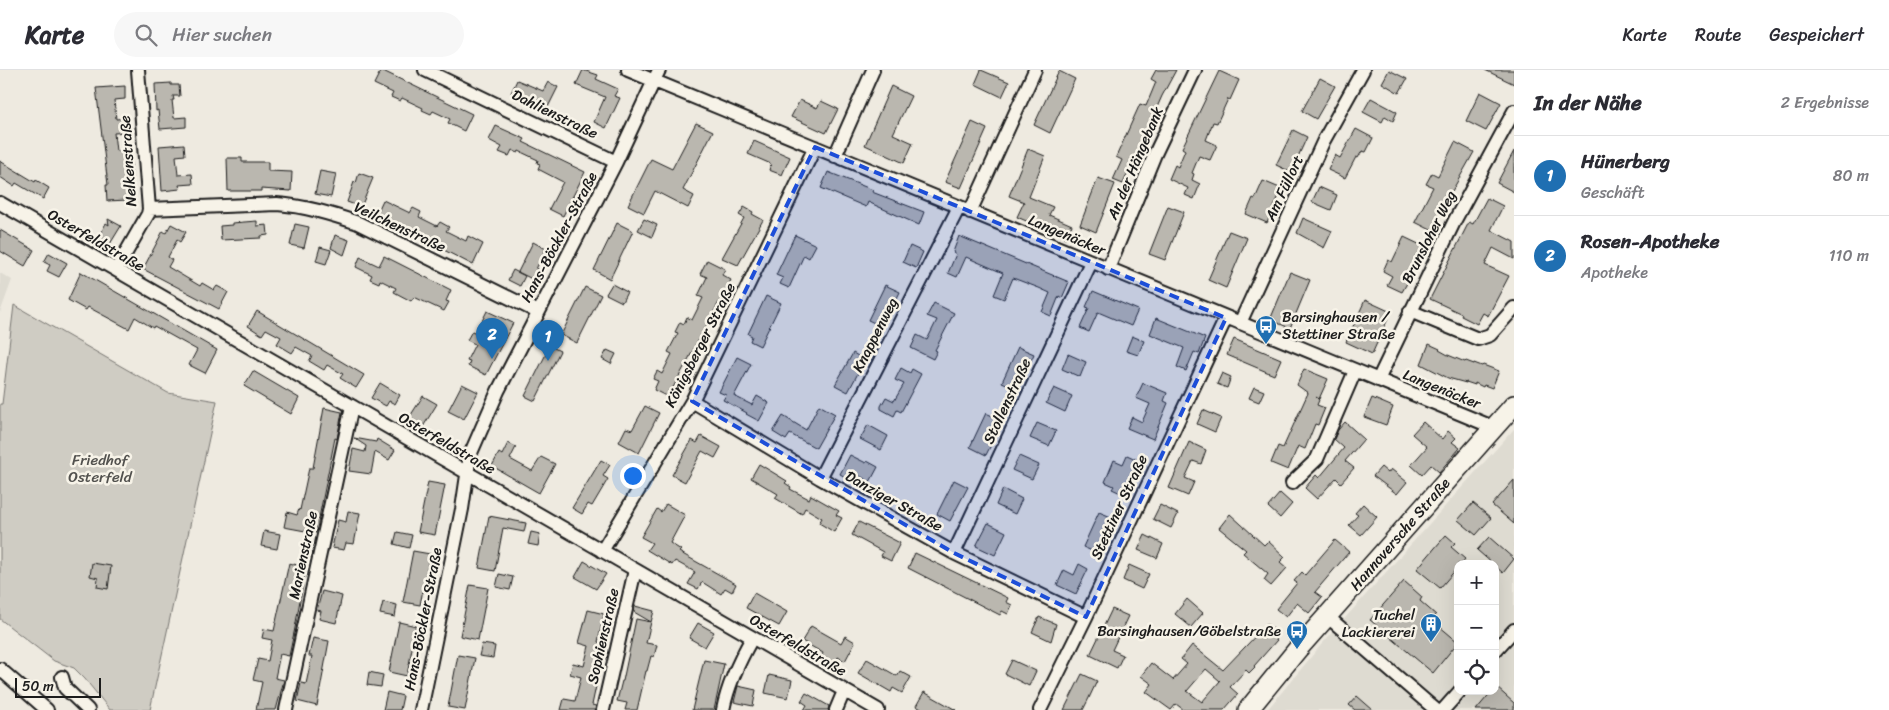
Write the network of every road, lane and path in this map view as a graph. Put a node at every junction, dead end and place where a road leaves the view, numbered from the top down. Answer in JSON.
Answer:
{"nodes":[{"id":1,"x":138,"y":70,"type":"edge"},
{"id":2,"x":425,"y":70,"type":"edge"},
{"id":3,"x":628,"y":70,"type":"edge"},
{"id":4,"x":873,"y":70,"type":"edge"},
{"id":5,"x":1035,"y":70,"type":"edge"},
{"id":6,"x":1195,"y":70,"type":"edge"},
{"id":7,"x":1363,"y":70,"type":"edge"},
{"id":8,"x":657,"y":75,"type":"edge"},
{"id":9,"x":1514,"y":111,"type":"edge"},
{"id":10,"x":815,"y":147,"type":"junction"},
{"id":11,"x":835,"y":156,"type":"junction"},
{"id":12,"x":616,"y":162,"type":"junction"},
{"id":13,"x":0,"y":203,"type":"edge"},
{"id":14,"x":149,"y":209,"type":"junction"},
{"id":15,"x":964,"y":209,"type":"junction"},
{"id":16,"x":1091,"y":262,"type":"junction"},
{"id":17,"x":116,"y":270,"type":"junction"},
{"id":18,"x":1108,"y":270,"type":"junction"},
{"id":19,"x":1514,"y":308,"type":"edge"},
{"id":20,"x":1410,"y":311,"type":"junction"},
{"id":21,"x":538,"y":312,"type":"junction"},
{"id":22,"x":1226,"y":318,"type":"junction"},
{"id":23,"x":1240,"y":323,"type":"junction"},
{"id":24,"x":1355,"y":371,"type":"junction"},
{"id":25,"x":1378,"y":380,"type":"junction"},
{"id":26,"x":692,"y":401,"type":"junction"},
{"id":27,"x":1514,"y":405,"type":"edge"},
{"id":28,"x":352,"y":406,"type":"junction"},
{"id":29,"x":1495,"y":428,"type":"junction"},
{"id":30,"x":466,"y":473,"type":"junction"},
{"id":31,"x":820,"y":478,"type":"junction"},
{"id":32,"x":1292,"y":483,"type":"dead end"},
{"id":33,"x":602,"y":551,"type":"junction"},
{"id":34,"x":954,"y":553,"type":"junction"},
{"id":35,"x":635,"y":570,"type":"junction"},
{"id":36,"x":1086,"y":617,"type":"junction"},
{"id":37,"x":1328,"y":617,"type":"junction"},
{"id":38,"x":1514,"y":630,"type":"edge"},
{"id":39,"x":752,"y":638,"type":"junction"},
{"id":40,"x":1496,"y":650,"type":"edge"},
{"id":41,"x":0,"y":669,"type":"edge"},
{"id":42,"x":62,"y":677,"type":"dead end"},
{"id":43,"x":844,"y":690,"type":"junction"},
{"id":44,"x":1456,"y":695,"type":"edge"},
{"id":45,"x":47,"y":710,"type":"edge"},
{"id":46,"x":88,"y":710,"type":"edge"},
{"id":47,"x":286,"y":710,"type":"edge"},
{"id":48,"x":421,"y":710,"type":"edge"},
{"id":49,"x":603,"y":710,"type":"edge"},
{"id":50,"x":723,"y":710,"type":"edge"},
{"id":51,"x":836,"y":710,"type":"edge"},
{"id":52,"x":878,"y":710,"type":"edge"},
{"id":53,"x":1040,"y":710,"type":"edge"},
{"id":54,"x":1248,"y":710,"type":"edge"},
{"id":55,"x":1436,"y":710,"type":"edge"},
{"id":56,"x":1443,"y":710,"type":"edge"}],
"edges":[{"from":1,"to":14,"type":"street","name":"Nelkenstraße"},
{"from":2,"to":12,"type":"street","name":"Dahlienstraße"},
{"from":3,"to":8,"type":"street","name":"Langenäcker"},
{"from":4,"to":11,"type":"street"},
{"from":5,"to":15,"type":"street","name":"Knappenweg"},
{"from":6,"to":18,"type":"street","name":"An der Hängebank"},
{"from":7,"to":23,"type":"street","name":"Am Füllort"},
{"from":8,"to":10,"type":"street","name":"Langenäcker"},
{"from":8,"to":12,"type":"street","name":"Hans-Böckler-Straße"},
{"from":9,"to":20,"type":"street","name":"Brunsloher Weg"},
{"from":10,"to":11,"type":"street","name":"Langenäcker"},
{"from":10,"to":26,"type":"street","name":"Königsberger Straße"},
{"from":11,"to":15,"type":"street","name":"Langenäcker"},
{"from":12,"to":21,"type":"street","name":"Hans-Böckler-Straße"},
{"from":13,"to":17,"type":"street","name":"Osterfeldstraße"},
{"from":14,"to":17,"type":"street","name":"Nelkenstraße"},
{"from":14,"to":21,"type":"street","name":"Veilchenstraße"},
{"from":15,"to":16,"type":"street","name":"Langenäcker"},
{"from":15,"to":31,"type":"street","name":"Knappenweg"},
{"from":16,"to":18,"type":"street","name":"Langenäcker"},
{"from":16,"to":34,"type":"street","name":"Stollenstraße"},
{"from":17,"to":28,"type":"street","name":"Osterfeldstraße"},
{"from":18,"to":22,"type":"street","name":"Langenäcker"},
{"from":19,"to":20,"type":"street"},
{"from":20,"to":25,"type":"street","name":"Brunsloher Weg"},
{"from":21,"to":30,"type":"street","name":"Hans-Böckler-Straße"},
{"from":22,"to":23,"type":"street","name":"Langenäcker"},
{"from":22,"to":36,"type":"street","name":"Stettiner Straße"},
{"from":23,"to":24,"type":"street","name":"Langenäcker"},
{"from":24,"to":25,"type":"street","name":"Langenäcker"},
{"from":24,"to":32,"type":"street"},
{"from":25,"to":29,"type":"street","name":"Langenäcker"},
{"from":26,"to":31,"type":"street","name":"Danziger Straße"},
{"from":26,"to":33,"type":"street","name":"Königsberger Straße"},
{"from":27,"to":29,"type":"street","name":"Hannoversche Straße"},
{"from":28,"to":30,"type":"street","name":"Osterfeldstraße"},
{"from":28,"to":47,"type":"street","name":"Marienstraße"},
{"from":29,"to":37,"type":"street","name":"Hannoversche Straße"},
{"from":30,"to":33,"type":"street","name":"Osterfeldstraße"},
{"from":30,"to":48,"type":"street","name":"Hans-Böckler-Straße"},
{"from":31,"to":34,"type":"street","name":"Danziger Straße"},
{"from":33,"to":35,"type":"street","name":"Osterfeldstraße"},
{"from":34,"to":36,"type":"street","name":"Danziger Straße"},
{"from":35,"to":39,"type":"street","name":"Osterfeldstraße"},
{"from":35,"to":49,"type":"street","name":"Sophienstraße"},
{"from":36,"to":53,"type":"street","name":"Stettiner Straße"},
{"from":37,"to":54,"type":"street","name":"Hannoversche Straße"},
{"from":37,"to":55,"type":"street"},
{"from":38,"to":40,"type":"street"},
{"from":39,"to":43,"type":"street","name":"Osterfeldstraße"},
{"from":39,"to":50,"type":"street"},
{"from":41,"to":45,"type":"street"},
{"from":42,"to":46,"type":"street"},
{"from":43,"to":51,"type":"street"},
{"from":43,"to":52,"type":"street","name":"Osterfeldstraße"},
{"from":44,"to":56,"type":"street"}]}
